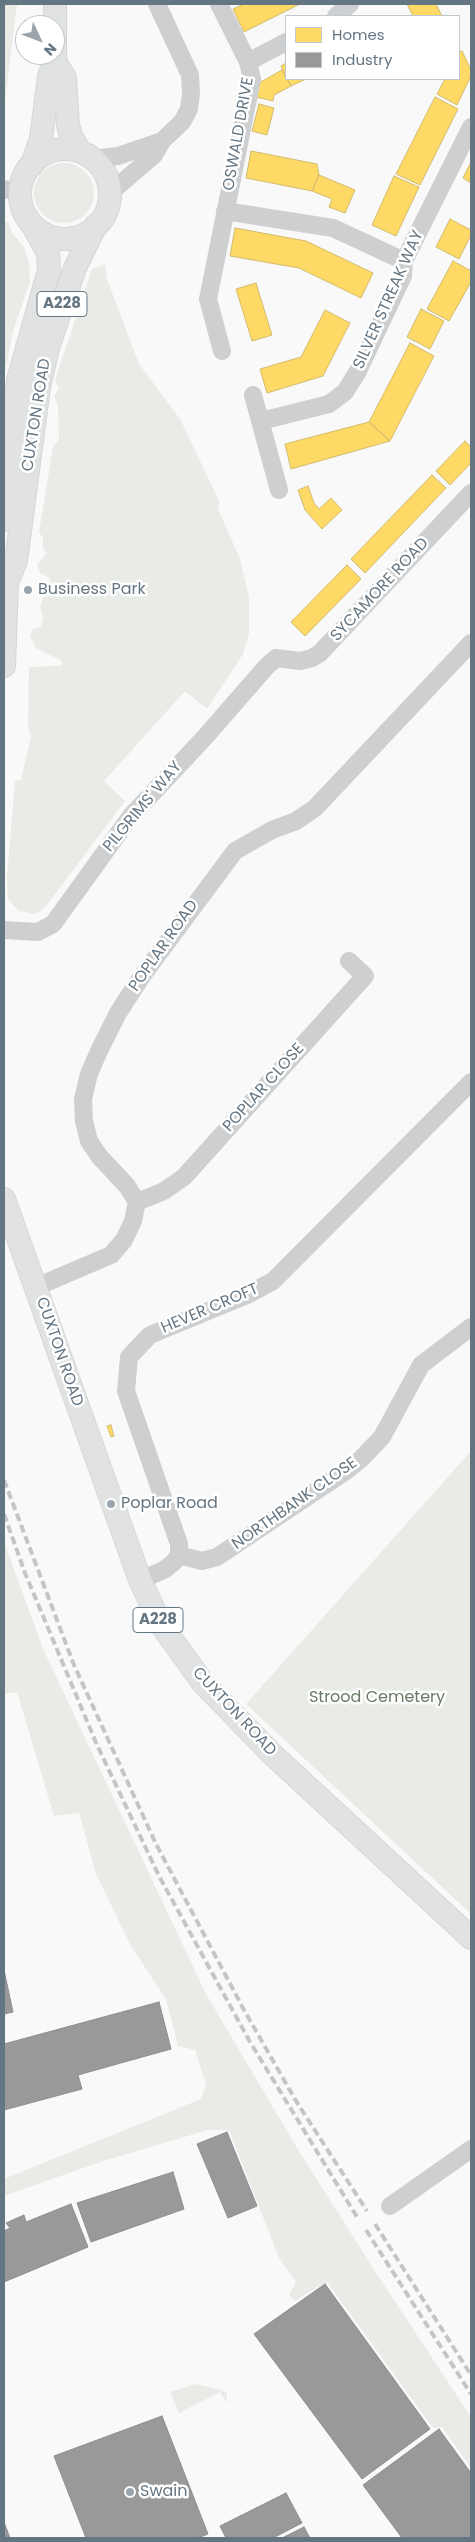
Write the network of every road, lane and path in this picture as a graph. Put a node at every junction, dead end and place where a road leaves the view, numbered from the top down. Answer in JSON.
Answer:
{"nodes":[{"id":1,"x":157,"y":4,"type":"edge"},
{"id":2,"x":219,"y":4,"type":"edge"},
{"id":3,"x":350,"y":4,"type":"edge"},
{"id":4,"x":337,"y":15,"type":"edge"},
{"id":5,"x":285,"y":43,"type":"edge"},
{"id":6,"x":248,"y":62,"type":"junction"},
{"id":7,"x":53,"y":65,"type":"edge"},
{"id":8,"x":57,"y":65,"type":"edge"},
{"id":9,"x":471,"y":127,"type":"edge"},
{"id":10,"x":162,"y":141,"type":"junction"},
{"id":11,"x":87,"y":155,"type":"junction"},
{"id":12,"x":32,"y":164,"type":"junction"},
{"id":13,"x":11,"y":191,"type":"edge"},
{"id":14,"x":111,"y":192,"type":"junction"},
{"id":15,"x":225,"y":211,"type":"junction"},
{"id":16,"x":96,"y":225,"type":"junction"},
{"id":17,"x":33,"y":226,"type":"junction"},
{"id":18,"x":404,"y":261,"type":"junction"},
{"id":19,"x":222,"y":351,"type":"dead end"},
{"id":20,"x":253,"y":395,"type":"dead end"},
{"id":21,"x":261,"y":421,"type":"junction"},
{"id":22,"x":279,"y":490,"type":"dead end"},
{"id":23,"x":471,"y":493,"type":"edge"},
{"id":24,"x":4,"y":520,"type":"edge"},
{"id":25,"x":6,"y":577,"type":"edge"},
{"id":26,"x":471,"y":643,"type":"edge"},
{"id":27,"x":276,"y":658,"type":"joint"},
{"id":28,"x":4,"y":666,"type":"edge"},
{"id":29,"x":4,"y":930,"type":"edge"},
{"id":30,"x":349,"y":961,"type":"dead end"},
{"id":31,"x":471,"y":1082,"type":"edge"},
{"id":32,"x":4,"y":1199,"type":"edge"},
{"id":33,"x":137,"y":1202,"type":"junction"},
{"id":34,"x":36,"y":1287,"type":"junction"},
{"id":35,"x":471,"y":1327,"type":"edge"},
{"id":36,"x":179,"y":1555,"type":"junction"},
{"id":37,"x":140,"y":1580,"type":"junction"},
{"id":38,"x":471,"y":1938,"type":"edge"},
{"id":39,"x":471,"y":2149,"type":"edge"},
{"id":40,"x":390,"y":2206,"type":"dead end"}],
"edges":[{"from":1,"to":10,"type":"street"},
{"from":2,"to":6,"type":"street","name":"OSWALD DRIVE"},
{"from":3,"to":4,"type":"street"},
{"from":5,"to":6,"type":"street"},
{"from":6,"to":15,"type":"street","name":"OSWALD DRIVE"},
{"from":7,"to":12,"type":"main road"},
{"from":8,"to":11,"type":"main road"},
{"from":9,"to":18,"type":"street","name":"SILVER STREAK WAY"},
{"from":10,"to":11,"type":"street"},
{"from":10,"to":14,"type":"street"},
{"from":11,"to":12,"type":"main road"},
{"from":11,"to":14,"type":"main road"},
{"from":12,"to":13,"type":"main road"},
{"from":13,"to":17,"type":"main road"},
{"from":14,"to":16,"type":"main road"},
{"from":15,"to":18,"type":"street"},
{"from":15,"to":19,"type":"street","name":"OSWALD DRIVE"},
{"from":16,"to":17,"type":"main road"},
{"from":16,"to":25,"type":"main road","name":"CUXTON ROAD","number":"A228"},
{"from":17,"to":24,"type":"main road","name":"CUXTON ROAD","number":"A228"},
{"from":18,"to":21,"type":"street","name":"SILVER STREAK WAY"},
{"from":20,"to":21,"type":"street"},
{"from":21,"to":22,"type":"street"},
{"from":23,"to":27,"type":"street","name":"SYCAMORE ROAD"},
{"from":25,"to":28,"type":"main road","name":"CUXTON ROAD","number":"A228"},
{"from":26,"to":33,"type":"street","name":"POPLAR ROAD"},
{"from":27,"to":29,"type":"street","name":"PILGRIMS' WAY"},
{"from":30,"to":33,"type":"street","name":"POPLAR CLOSE"},
{"from":31,"to":36,"type":"street","name":"HEVER CROFT"},
{"from":32,"to":34,"type":"main road","name":"CUXTON ROAD","number":"A228"},
{"from":33,"to":34,"type":"street"},
{"from":34,"to":37,"type":"main road","name":"CUXTON ROAD","number":"A228"},
{"from":35,"to":36,"type":"street","name":"NORTHBANK CLOSE"},
{"from":36,"to":37,"type":"street"},
{"from":37,"to":38,"type":"main road","name":"CUXTON ROAD","number":"A228"},
{"from":39,"to":40,"type":"street"}]}
